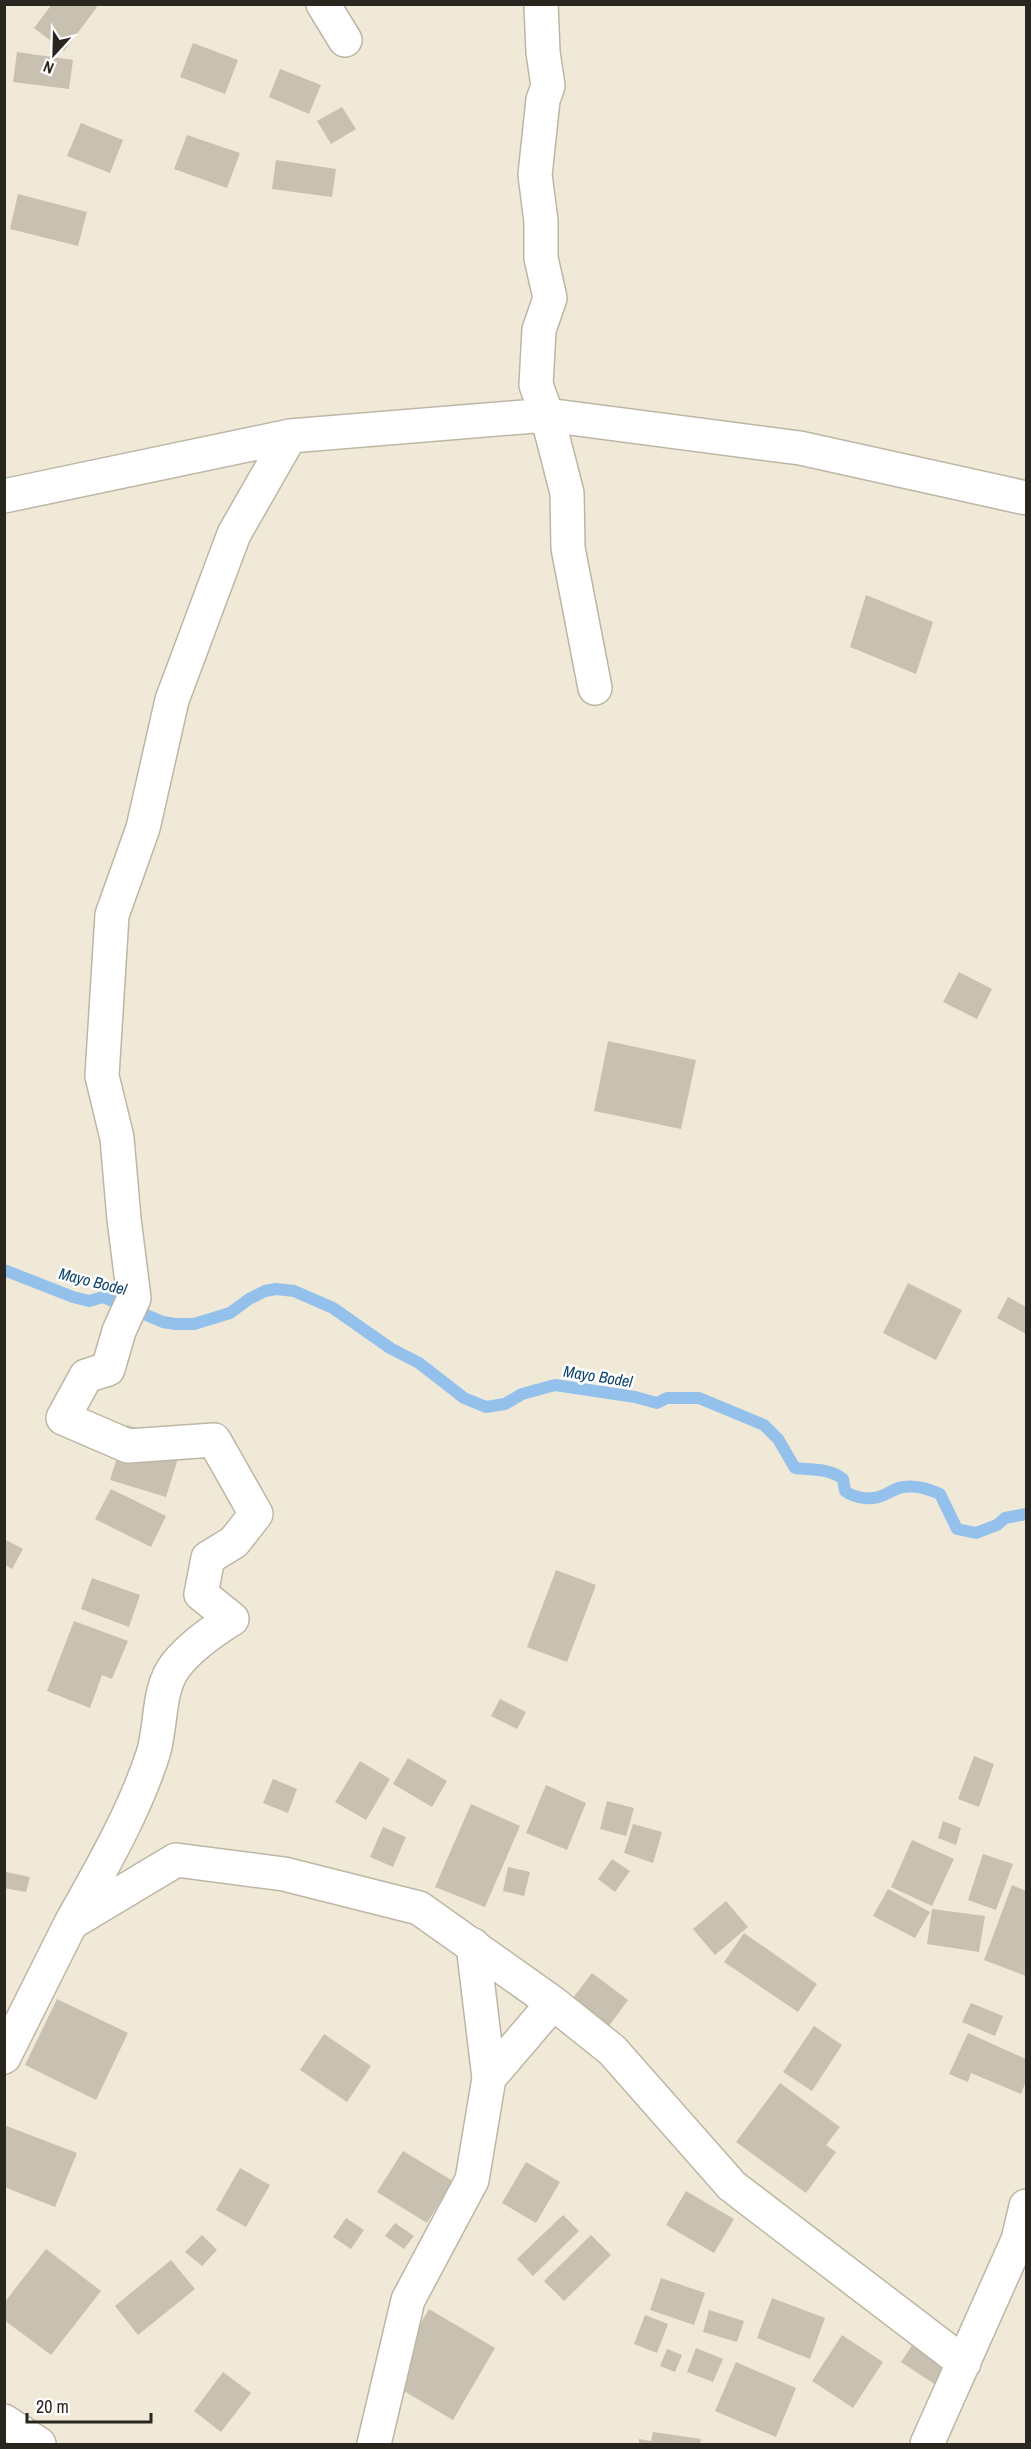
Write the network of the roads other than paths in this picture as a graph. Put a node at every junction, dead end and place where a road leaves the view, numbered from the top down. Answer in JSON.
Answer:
{"nodes":[{"id":1,"x":323,"y":4,"type":"edge"},
{"id":2,"x":541,"y":4,"type":"edge"},
{"id":3,"x":345,"y":40,"type":"dead end"},
{"id":4,"x":547,"y":415,"type":"junction"},
{"id":5,"x":290,"y":436,"type":"junction"},
{"id":6,"x":4,"y":495,"type":"edge"},
{"id":7,"x":1026,"y":498,"type":"edge"},
{"id":8,"x":595,"y":688,"type":"dead end"},
{"id":9,"x":71,"y":1923,"type":"junction"},
{"id":10,"x":473,"y":1945,"type":"junction"},
{"id":11,"x":553,"y":2002,"type":"junction"},
{"id":12,"x":4,"y":2058,"type":"edge"},
{"id":13,"x":489,"y":2078,"type":"junction"},
{"id":14,"x":1026,"y":2206,"type":"edge"},
{"id":15,"x":964,"y":2363,"type":"junction"},
{"id":16,"x":4,"y":2421,"type":"edge"},
{"id":17,"x":39,"y":2445,"type":"edge"},
{"id":18,"x":374,"y":2445,"type":"edge"},
{"id":19,"x":927,"y":2445,"type":"edge"}],
"edges":[{"from":1,"to":3,"type":"street"},
{"from":2,"to":4,"type":"street"},
{"from":4,"to":5,"type":"street"},
{"from":4,"to":7,"type":"street"},
{"from":4,"to":8,"type":"street"},
{"from":5,"to":6,"type":"street"},
{"from":5,"to":9,"type":"street"},
{"from":9,"to":10,"type":"street"},
{"from":9,"to":12,"type":"street"},
{"from":10,"to":11,"type":"street"},
{"from":10,"to":13,"type":"street"},
{"from":11,"to":13,"type":"street"},
{"from":11,"to":15,"type":"street"},
{"from":13,"to":18,"type":"street"},
{"from":14,"to":15,"type":"street"},
{"from":15,"to":19,"type":"street"},
{"from":16,"to":17,"type":"street"}]}
